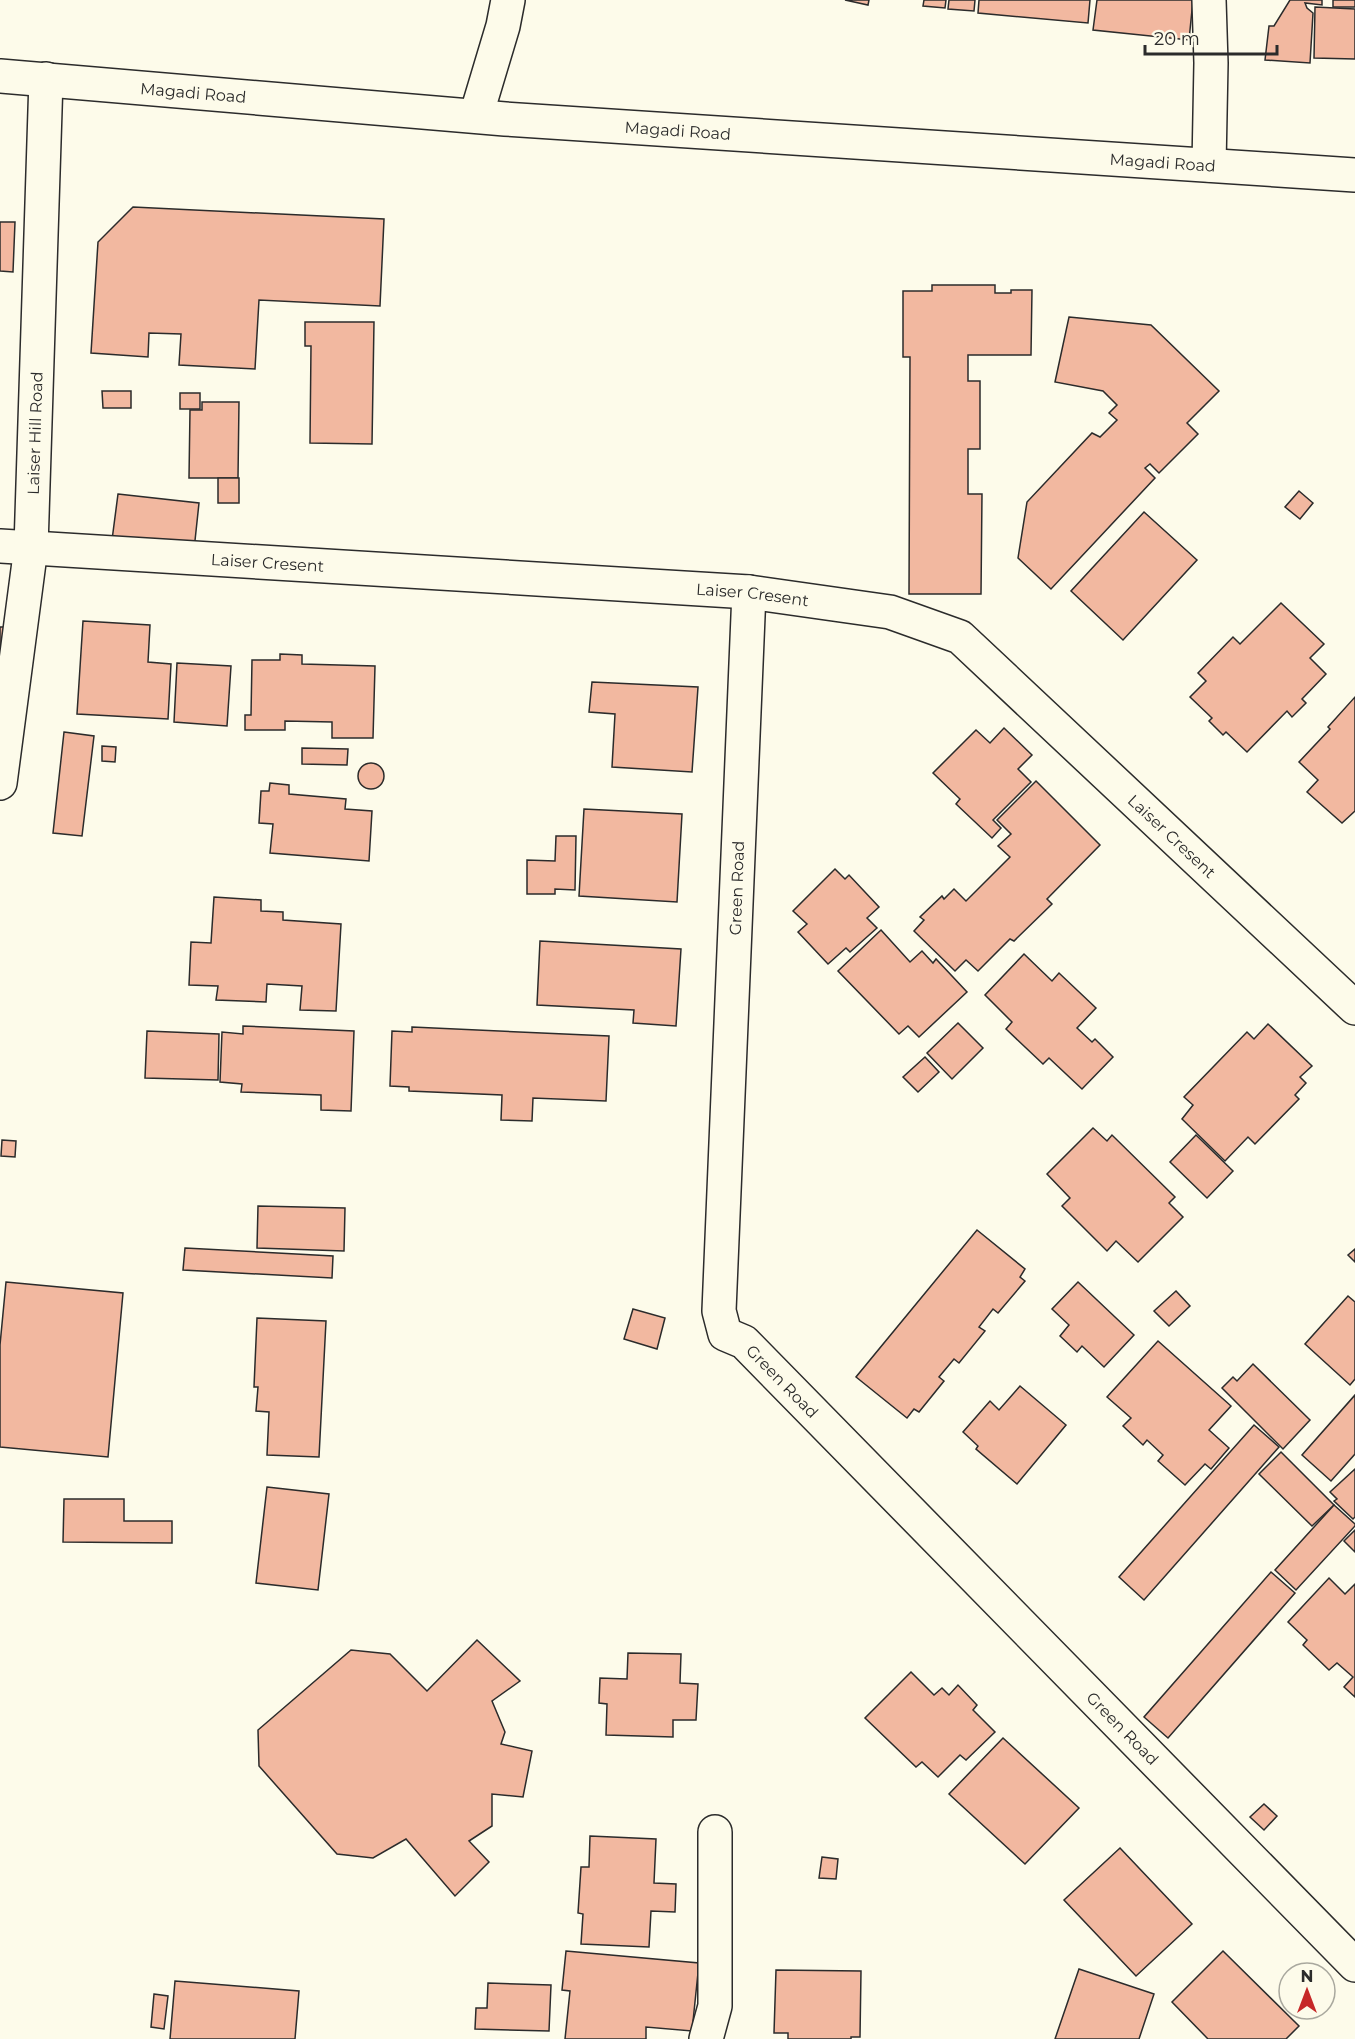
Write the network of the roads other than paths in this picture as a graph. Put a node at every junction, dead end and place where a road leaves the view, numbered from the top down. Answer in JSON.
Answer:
{"nodes":[{"id":1,"x":508,"y":0,"type":"edge"},
{"id":2,"x":1209,"y":0,"type":"edge"},
{"id":3,"x":0,"y":76,"type":"edge"},
{"id":4,"x":46,"y":79,"type":"junction"},
{"id":5,"x":476,"y":116,"type":"junction"},
{"id":6,"x":1209,"y":165,"type":"junction"},
{"id":7,"x":1355,"y":175,"type":"edge"},
{"id":8,"x":16,"y":547,"type":"edge"},
{"id":9,"x":749,"y":592,"type":"junction"},
{"id":10,"x":0,"y":783,"type":"edge"},
{"id":11,"x":1355,"y":1008,"type":"edge"},
{"id":12,"x":715,"y":1832,"type":"dead end"},
{"id":13,"x":1355,"y":1965,"type":"edge"},
{"id":14,"x":706,"y":2039,"type":"edge"}],
"edges":[{"from":1,"to":5,"type":"main road"},
{"from":2,"to":6,"type":"main road"},
{"from":3,"to":4,"type":"main road","name":"Magadi Road"},
{"from":4,"to":5,"type":"main road","name":"Magadi Road"},
{"from":4,"to":8,"type":"main road","name":"Laiser Hill Road"},
{"from":5,"to":6,"type":"main road","name":"Magadi Road"},
{"from":6,"to":7,"type":"main road","name":"Magadi Road"},
{"from":8,"to":9,"type":"main road","name":"Laiser Cresent"},
{"from":8,"to":10,"type":"main road","name":"Laiser Hill Road"},
{"from":9,"to":11,"type":"main road","name":"Laiser Cresent"},
{"from":9,"to":13,"type":"main road","name":"Green Road"},
{"from":12,"to":14,"type":"main road"}]}
